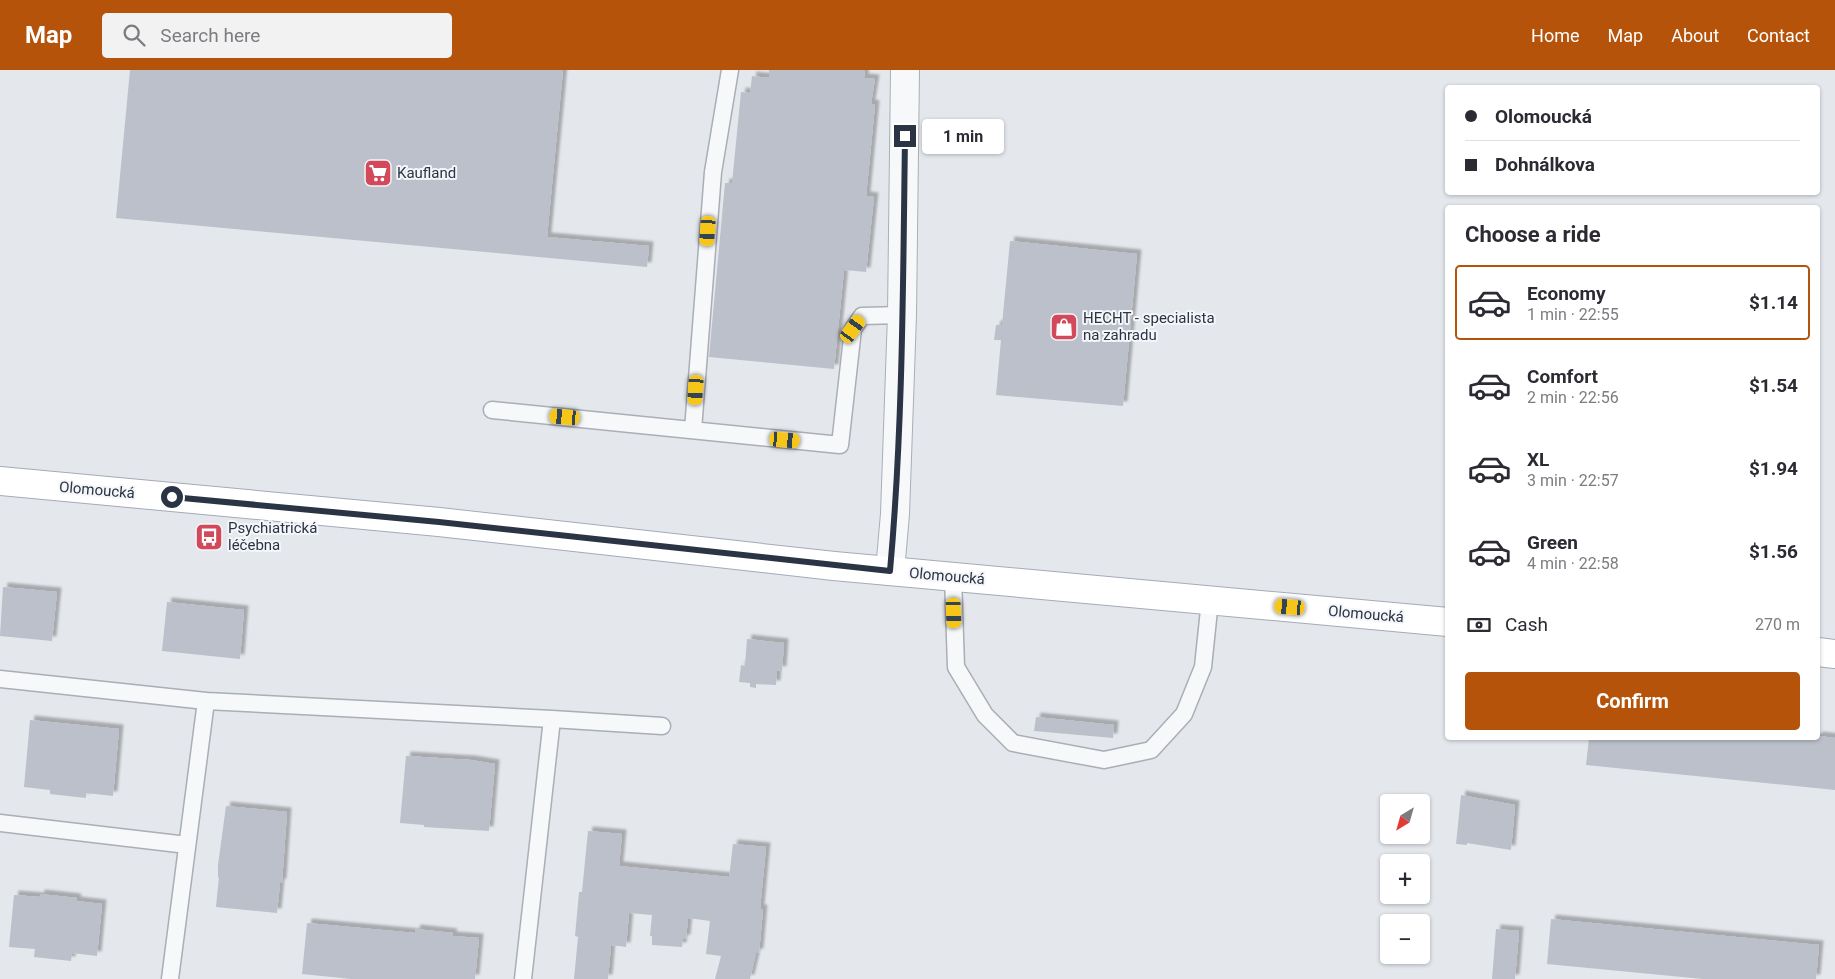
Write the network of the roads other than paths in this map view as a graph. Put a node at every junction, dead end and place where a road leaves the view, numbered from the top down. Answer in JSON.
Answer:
{"nodes":[{"id":1,"x":730,"y":70,"type":"edge"},
{"id":2,"x":905,"y":70,"type":"edge"},
{"id":3,"x":902,"y":315,"type":"junction"},
{"id":4,"x":492,"y":410,"type":"dead end"},
{"id":5,"x":692,"y":430,"type":"junction"},
{"id":6,"x":0,"y":481,"type":"edge"},
{"id":7,"x":890,"y":571,"type":"junction"},
{"id":8,"x":953,"y":577,"type":"junction"},
{"id":9,"x":1210,"y":600,"type":"junction"},
{"id":10,"x":1445,"y":622,"type":"edge"},
{"id":11,"x":1820,"y":652,"type":"edge"},
{"id":12,"x":1835,"y":654,"type":"edge"},
{"id":13,"x":0,"y":679,"type":"edge"},
{"id":14,"x":206,"y":701,"type":"junction"},
{"id":15,"x":552,"y":719,"type":"junction"},
{"id":16,"x":662,"y":726,"type":"dead end"},
{"id":17,"x":0,"y":823,"type":"edge"},
{"id":18,"x":187,"y":845,"type":"junction"},
{"id":19,"x":170,"y":979,"type":"edge"},
{"id":20,"x":523,"y":979,"type":"edge"}],
"edges":[{"from":1,"to":5,"type":"lane"},
{"from":2,"to":3,"type":"street"},
{"from":3,"to":5,"type":"lane"},
{"from":3,"to":7,"type":"street"},
{"from":4,"to":5,"type":"lane"},
{"from":6,"to":7,"type":"main road","name":"Olomoucká"},
{"from":7,"to":8,"type":"main road","name":"Olomoucká"},
{"from":8,"to":9,"type":"main road","name":"Olomoucká"},
{"from":8,"to":9,"type":"lane"},
{"from":9,"to":10,"type":"main road","name":"Olomoucká"},
{"from":11,"to":12,"type":"main road"},
{"from":13,"to":14,"type":"lane"},
{"from":14,"to":15,"type":"lane"},
{"from":14,"to":18,"type":"lane"},
{"from":15,"to":16,"type":"lane"},
{"from":15,"to":20,"type":"lane"},
{"from":17,"to":18,"type":"lane"},
{"from":18,"to":19,"type":"lane"}]}
